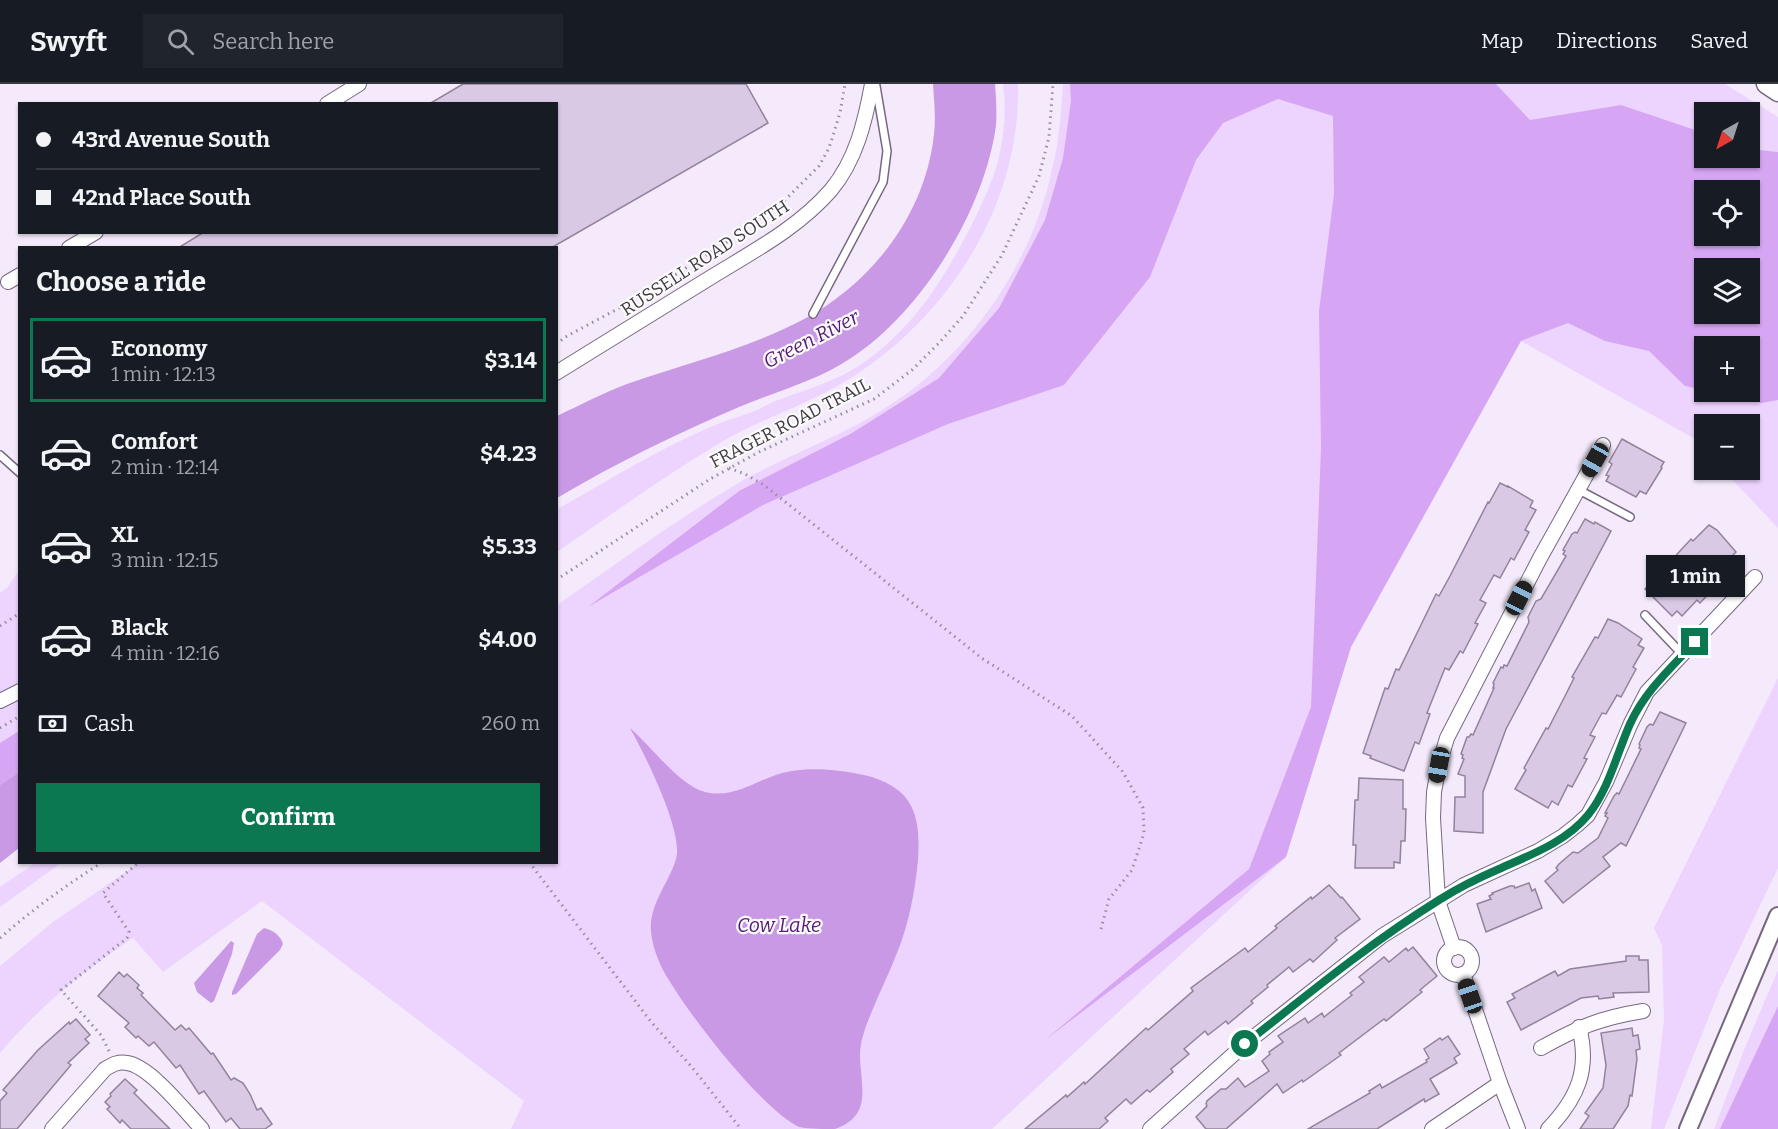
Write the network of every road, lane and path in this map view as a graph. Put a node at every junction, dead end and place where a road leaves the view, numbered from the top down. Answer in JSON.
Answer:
{"nodes":[{"id":1,"x":359,"y":84,"type":"edge"},
{"id":2,"x":844,"y":84,"type":"edge"},
{"id":3,"x":874,"y":84,"type":"edge"},
{"id":4,"x":1053,"y":84,"type":"edge"},
{"id":5,"x":1766,"y":84,"type":"edge"},
{"id":6,"x":1778,"y":92,"type":"edge"},
{"id":7,"x":330,"y":102,"type":"edge"},
{"id":8,"x":93,"y":234,"type":"edge"},
{"id":9,"x":72,"y":246,"type":"edge"},
{"id":10,"x":813,"y":314,"type":"dead end"},
{"id":11,"x":558,"y":343,"type":"edge"},
{"id":12,"x":558,"y":372,"type":"edge"},
{"id":13,"x":1603,"y":445,"type":"dead end"},
{"id":14,"x":0,"y":455,"type":"edge"},
{"id":15,"x":729,"y":468,"type":"junction"},
{"id":16,"x":18,"y":471,"type":"edge"},
{"id":17,"x":1578,"y":490,"type":"junction"},
{"id":18,"x":1630,"y":517,"type":"dead end"},
{"id":19,"x":1755,"y":577,"type":"dead end"},
{"id":20,"x":558,"y":579,"type":"edge"},
{"id":21,"x":18,"y":614,"type":"edge"},
{"id":22,"x":1645,"y":615,"type":"dead end"},
{"id":23,"x":0,"y":626,"type":"edge"},
{"id":24,"x":1683,"y":655,"type":"junction"},
{"id":25,"x":18,"y":692,"type":"edge"},
{"id":26,"x":0,"y":701,"type":"edge"},
{"id":27,"x":18,"y":717,"type":"edge"},
{"id":28,"x":0,"y":728,"type":"edge"},
{"id":29,"x":100,"y":864,"type":"edge"},
{"id":30,"x":137,"y":864,"type":"edge"},
{"id":31,"x":531,"y":864,"type":"edge"},
{"id":32,"x":1438,"y":901,"type":"junction"},
{"id":33,"x":1778,"y":916,"type":"edge"},
{"id":34,"x":1101,"y":929,"type":"dead end"},
{"id":35,"x":0,"y":938,"type":"edge"},
{"id":36,"x":1454,"y":948,"type":"junction"},
{"id":37,"x":1463,"y":974,"type":"junction"},
{"id":38,"x":1643,"y":1011,"type":"dead end"},
{"id":39,"x":1579,"y":1027,"type":"junction"},
{"id":40,"x":1541,"y":1048,"type":"dead end"},
{"id":41,"x":114,"y":1063,"type":"junction"},
{"id":42,"x":1500,"y":1083,"type":"junction"},
{"id":43,"x":52,"y":1129,"type":"edge"},
{"id":44,"x":202,"y":1129,"type":"edge"},
{"id":45,"x":741,"y":1129,"type":"edge"},
{"id":46,"x":1150,"y":1129,"type":"edge"},
{"id":47,"x":1432,"y":1129,"type":"edge"},
{"id":48,"x":1518,"y":1129,"type":"edge"},
{"id":49,"x":1548,"y":1129,"type":"edge"},
{"id":50,"x":1688,"y":1129,"type":"edge"}],
"edges":[{"from":1,"to":7,"type":"street"},
{"from":2,"to":11,"type":"path"},
{"from":3,"to":10,"type":"lane"},
{"from":3,"to":12,"type":"street","name":"RUSSELL ROAD SOUTH"},
{"from":4,"to":15,"type":"path","name":"FRAGER ROAD TRAIL"},
{"from":5,"to":6,"type":"main road"},
{"from":8,"to":9,"type":"street"},
{"from":13,"to":17,"type":"street"},
{"from":14,"to":16,"type":"lane"},
{"from":15,"to":20,"type":"path","name":"FRAGER ROAD TRAIL"},
{"from":15,"to":34,"type":"path"},
{"from":17,"to":18,"type":"lane"},
{"from":17,"to":32,"type":"street"},
{"from":19,"to":24,"type":"street"},
{"from":21,"to":23,"type":"path"},
{"from":22,"to":24,"type":"lane"},
{"from":24,"to":32,"type":"street"},
{"from":25,"to":26,"type":"street"},
{"from":27,"to":28,"type":"path"},
{"from":29,"to":35,"type":"path"},
{"from":30,"to":41,"type":"path"},
{"from":31,"to":45,"type":"path"},
{"from":32,"to":36,"type":"street"},
{"from":32,"to":46,"type":"street"},
{"from":33,"to":50,"type":"street"},
{"from":36,"to":37,"type":"street"},
{"from":36,"to":37,"type":"street"},
{"from":37,"to":42,"type":"street"},
{"from":38,"to":39,"type":"street"},
{"from":39,"to":40,"type":"street"},
{"from":39,"to":49,"type":"street"},
{"from":41,"to":43,"type":"street"},
{"from":41,"to":44,"type":"street"},
{"from":42,"to":47,"type":"street"},
{"from":42,"to":48,"type":"street"}]}
